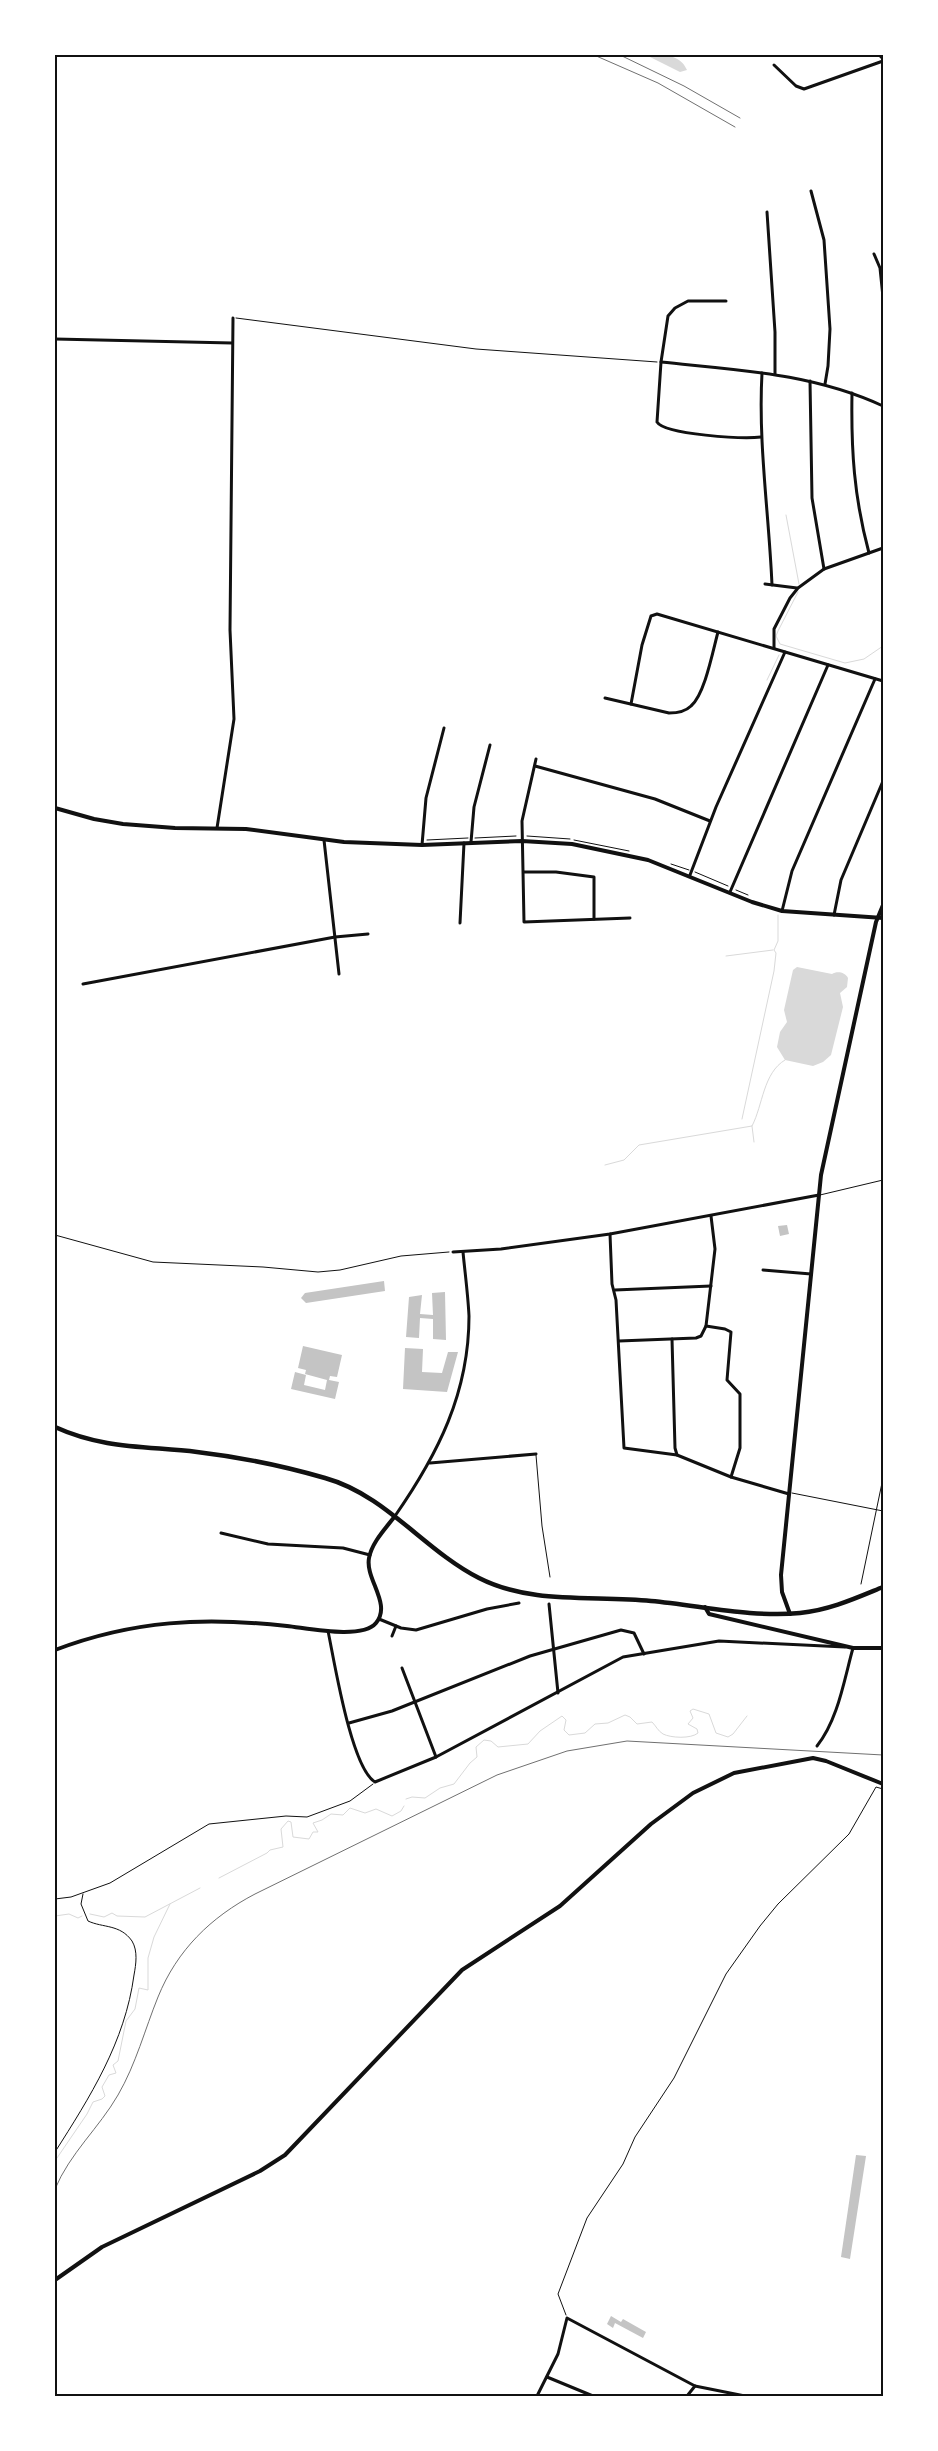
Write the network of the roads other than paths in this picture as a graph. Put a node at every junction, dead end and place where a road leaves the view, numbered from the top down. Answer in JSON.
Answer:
{"nodes":[{"id":1,"x":880,"y":55,"type":"edge"},
{"id":2,"x":883,"y":60,"type":"edge"},
{"id":3,"x":774,"y":66,"type":"dead end"},
{"id":4,"x":811,"y":191,"type":"dead end"},
{"id":5,"x":767,"y":212,"type":"dead end"},
{"id":6,"x":874,"y":254,"type":"dead end"},
{"id":7,"x":883,"y":297,"type":"edge"},
{"id":8,"x":726,"y":301,"type":"dead end"},
{"id":9,"x":233,"y":318,"type":"road end"},
{"id":10,"x":55,"y":339,"type":"edge"},
{"id":11,"x":232,"y":343,"type":"junction"},
{"id":12,"x":660,"y":362,"type":"junction"},
{"id":13,"x":762,"y":373,"type":"junction"},
{"id":14,"x":775,"y":374,"type":"junction"},
{"id":15,"x":810,"y":380,"type":"junction"},
{"id":16,"x":825,"y":384,"type":"junction"},
{"id":17,"x":852,"y":393,"type":"junction"},
{"id":18,"x":883,"y":406,"type":"edge"},
{"id":19,"x":761,"y":437,"type":"junction"},
{"id":20,"x":883,"y":548,"type":"edge"},
{"id":21,"x":869,"y":553,"type":"junction"},
{"id":22,"x":824,"y":569,"type":"junction"},
{"id":23,"x":765,"y":584,"type":"dead end"},
{"id":24,"x":772,"y":585,"type":"junction"},
{"id":25,"x":798,"y":588,"type":"junction"},
{"id":26,"x":718,"y":632,"type":"junction"},
{"id":27,"x":774,"y":648,"type":"junction"},
{"id":28,"x":784,"y":652,"type":"junction"},
{"id":29,"x":828,"y":665,"type":"junction"},
{"id":30,"x":875,"y":679,"type":"junction"},
{"id":31,"x":883,"y":681,"type":"edge"},
{"id":32,"x":605,"y":698,"type":"dead end"},
{"id":33,"x":631,"y":704,"type":"junction"},
{"id":34,"x":444,"y":728,"type":"dead end"},
{"id":35,"x":490,"y":745,"type":"dead end"},
{"id":36,"x":536,"y":759,"type":"dead end"},
{"id":37,"x":534,"y":766,"type":"junction"},
{"id":38,"x":883,"y":781,"type":"edge"},
{"id":39,"x":55,"y":808,"type":"edge"},
{"id":40,"x":710,"y":821,"type":"junction"},
{"id":41,"x":217,"y":828,"type":"junction"},
{"id":42,"x":522,"y":839,"type":"junction"},
{"id":43,"x":324,"y":840,"type":"junction"},
{"id":44,"x":471,"y":840,"type":"junction"},
{"id":45,"x":422,"y":842,"type":"junction"},
{"id":46,"x":464,"y":843,"type":"junction"},
{"id":47,"x":524,"y":872,"type":"junction"},
{"id":48,"x":690,"y":873,"type":"junction"},
{"id":49,"x":731,"y":890,"type":"junction"},
{"id":50,"x":883,"y":905,"type":"edge"},
{"id":51,"x":782,"y":911,"type":"junction"},
{"id":52,"x":834,"y":915,"type":"junction"},
{"id":53,"x":630,"y":918,"type":"dead end"},
{"id":54,"x":877,"y":918,"type":"junction"},
{"id":55,"x":883,"y":918,"type":"edge"},
{"id":56,"x":594,"y":919,"type":"junction"},
{"id":57,"x":460,"y":923,"type":"dead end"},
{"id":58,"x":368,"y":934,"type":"dead end"},
{"id":59,"x":335,"y":937,"type":"junction"},
{"id":60,"x":339,"y":974,"type":"dead end"},
{"id":61,"x":83,"y":984,"type":"dead end"},
{"id":62,"x":883,"y":1180,"type":"edge"},
{"id":63,"x":819,"y":1195,"type":"junction"},
{"id":64,"x":711,"y":1216,"type":"junction"},
{"id":65,"x":610,"y":1234,"type":"junction"},
{"id":66,"x":453,"y":1252,"type":"road end"},
{"id":67,"x":463,"y":1252,"type":"junction"},
{"id":68,"x":763,"y":1270,"type":"dead end"},
{"id":69,"x":811,"y":1274,"type":"junction"},
{"id":70,"x":711,"y":1286,"type":"junction"},
{"id":71,"x":615,"y":1290,"type":"junction"},
{"id":72,"x":706,"y":1326,"type":"junction"},
{"id":73,"x":672,"y":1339,"type":"junction"},
{"id":74,"x":619,"y":1341,"type":"junction"},
{"id":75,"x":55,"y":1427,"type":"edge"},
{"id":76,"x":536,"y":1454,"type":"joint"},
{"id":77,"x":677,"y":1455,"type":"junction"},
{"id":78,"x":430,"y":1463,"type":"junction"},
{"id":79,"x":732,"y":1477,"type":"junction"},
{"id":80,"x":789,"y":1493,"type":"junction"},
{"id":81,"x":395,"y":1516,"type":"junction"},
{"id":82,"x":221,"y":1532,"type":"dead end"},
{"id":83,"x":370,"y":1555,"type":"junction"},
{"id":84,"x":550,"y":1577,"type":"dead end"},
{"id":85,"x":883,"y":1587,"type":"edge"},
{"id":86,"x":519,"y":1603,"type":"dead end"},
{"id":87,"x":548,"y":1604,"type":"dead end"},
{"id":88,"x":705,"y":1607,"type":"junction"},
{"id":89,"x":790,"y":1614,"type":"junction"},
{"id":90,"x":379,"y":1619,"type":"junction"},
{"id":91,"x":396,"y":1626,"type":"junction"},
{"id":92,"x":328,"y":1631,"type":"junction"},
{"id":93,"x":790,"y":1632,"type":"junction"},
{"id":94,"x":392,"y":1636,"type":"dead end"},
{"id":95,"x":788,"y":1644,"type":"junction"},
{"id":96,"x":853,"y":1648,"type":"junction"},
{"id":97,"x":883,"y":1648,"type":"edge"},
{"id":98,"x":553,"y":1649,"type":"junction"},
{"id":99,"x":55,"y":1650,"type":"edge"},
{"id":100,"x":644,"y":1654,"type":"junction"},
{"id":101,"x":402,"y":1668,"type":"dead end"},
{"id":102,"x":558,"y":1693,"type":"junction"},
{"id":103,"x":415,"y":1702,"type":"junction"},
{"id":104,"x":349,"y":1723,"type":"junction"},
{"id":105,"x":816,"y":1746,"type":"dead end"},
{"id":106,"x":436,"y":1757,"type":"junction"},
{"id":107,"x":883,"y":1784,"type":"edge"},
{"id":108,"x":55,"y":2280,"type":"edge"},
{"id":109,"x":547,"y":2377,"type":"junction"},
{"id":110,"x":695,"y":2386,"type":"junction"},
{"id":111,"x":537,"y":2396,"type":"edge"},
{"id":112,"x":593,"y":2396,"type":"edge"},
{"id":113,"x":687,"y":2396,"type":"edge"},
{"id":114,"x":745,"y":2396,"type":"edge"}],
"edges":[{"from":1,"to":2,"type":"street"},
{"from":2,"to":3,"type":"street"},
{"from":4,"to":16,"type":"street"},
{"from":5,"to":14,"type":"street"},
{"from":6,"to":7,"type":"street"},
{"from":8,"to":12,"type":"street"},
{"from":9,"to":11,"type":"street"},
{"from":10,"to":11,"type":"street"},
{"from":11,"to":41,"type":"street"},
{"from":12,"to":13,"type":"street"},
{"from":12,"to":19,"type":"street"},
{"from":13,"to":14,"type":"street"},
{"from":13,"to":19,"type":"street"},
{"from":14,"to":15,"type":"street"},
{"from":15,"to":16,"type":"street"},
{"from":15,"to":22,"type":"street"},
{"from":16,"to":17,"type":"street"},
{"from":17,"to":18,"type":"street"},
{"from":17,"to":21,"type":"street"},
{"from":19,"to":24,"type":"street"},
{"from":20,"to":21,"type":"street"},
{"from":21,"to":22,"type":"street"},
{"from":22,"to":25,"type":"street"},
{"from":23,"to":24,"type":"street"},
{"from":24,"to":25,"type":"street"},
{"from":25,"to":27,"type":"street"},
{"from":26,"to":27,"type":"street"},
{"from":26,"to":33,"type":"street"},
{"from":26,"to":33,"type":"street"},
{"from":27,"to":28,"type":"street"},
{"from":28,"to":29,"type":"street"},
{"from":28,"to":40,"type":"street"},
{"from":29,"to":30,"type":"street"},
{"from":29,"to":49,"type":"street"},
{"from":30,"to":31,"type":"street"},
{"from":30,"to":51,"type":"street"},
{"from":32,"to":33,"type":"street"},
{"from":34,"to":45,"type":"street"},
{"from":35,"to":44,"type":"street"},
{"from":36,"to":37,"type":"street"},
{"from":37,"to":40,"type":"street"},
{"from":37,"to":42,"type":"street"},
{"from":38,"to":52,"type":"street"},
{"from":39,"to":41,"type":"street"},
{"from":40,"to":48,"type":"street"},
{"from":41,"to":43,"type":"street"},
{"from":42,"to":44,"type":"street"},
{"from":42,"to":47,"type":"street"},
{"from":42,"to":48,"type":"street"},
{"from":43,"to":45,"type":"street"},
{"from":43,"to":59,"type":"street"},
{"from":44,"to":46,"type":"street"},
{"from":45,"to":46,"type":"street"},
{"from":46,"to":57,"type":"street"},
{"from":47,"to":56,"type":"street"},
{"from":47,"to":56,"type":"street"},
{"from":48,"to":49,"type":"street"},
{"from":49,"to":51,"type":"street"},
{"from":50,"to":54,"type":"street"},
{"from":51,"to":52,"type":"street"},
{"from":52,"to":54,"type":"street"},
{"from":53,"to":56,"type":"street"},
{"from":54,"to":55,"type":"street"},
{"from":54,"to":63,"type":"street"},
{"from":58,"to":59,"type":"street"},
{"from":59,"to":60,"type":"street"},
{"from":59,"to":61,"type":"street"},
{"from":62,"to":63,"type":"lane"},
{"from":63,"to":64,"type":"street"},
{"from":63,"to":69,"type":"street"},
{"from":64,"to":65,"type":"street"},
{"from":64,"to":70,"type":"street"},
{"from":65,"to":67,"type":"street"},
{"from":65,"to":71,"type":"street"},
{"from":66,"to":67,"type":"street"},
{"from":67,"to":78,"type":"street"},
{"from":68,"to":69,"type":"street"},
{"from":69,"to":80,"type":"street"},
{"from":70,"to":71,"type":"street"},
{"from":70,"to":72,"type":"street"},
{"from":71,"to":74,"type":"street"},
{"from":72,"to":73,"type":"street"},
{"from":72,"to":79,"type":"street"},
{"from":73,"to":74,"type":"street"},
{"from":73,"to":77,"type":"street"},
{"from":74,"to":77,"type":"street"},
{"from":75,"to":81,"type":"main road"},
{"from":76,"to":78,"type":"street"},
{"from":76,"to":84,"type":"lane"},
{"from":77,"to":79,"type":"street"},
{"from":78,"to":81,"type":"street"},
{"from":79,"to":80,"type":"street"},
{"from":80,"to":89,"type":"street"},
{"from":81,"to":83,"type":"street"},
{"from":81,"to":88,"type":"main road"},
{"from":82,"to":83,"type":"street"},
{"from":83,"to":90,"type":"street"},
{"from":85,"to":89,"type":"main road"},
{"from":86,"to":91,"type":"street"},
{"from":87,"to":98,"type":"street"},
{"from":88,"to":89,"type":"main road"},
{"from":88,"to":93,"type":"street"},
{"from":90,"to":91,"type":"street"},
{"from":90,"to":92,"type":"street"},
{"from":91,"to":94,"type":"street"},
{"from":92,"to":99,"type":"street"},
{"from":92,"to":104,"type":"street"},
{"from":93,"to":95,"type":"street"},
{"from":93,"to":96,"type":"street"},
{"from":95,"to":96,"type":"street"},
{"from":95,"to":100,"type":"street"},
{"from":96,"to":97,"type":"street"},
{"from":96,"to":105,"type":"street"},
{"from":98,"to":100,"type":"street"},
{"from":98,"to":102,"type":"street"},
{"from":98,"to":103,"type":"street"},
{"from":100,"to":102,"type":"street"},
{"from":101,"to":103,"type":"street"},
{"from":102,"to":106,"type":"street"},
{"from":103,"to":104,"type":"street"},
{"from":103,"to":106,"type":"street"},
{"from":104,"to":106,"type":"street"},
{"from":107,"to":108,"type":"street"},
{"from":109,"to":110,"type":"street"},
{"from":109,"to":111,"type":"street"},
{"from":109,"to":112,"type":"street"},
{"from":110,"to":113,"type":"street"},
{"from":110,"to":114,"type":"street"}]}
